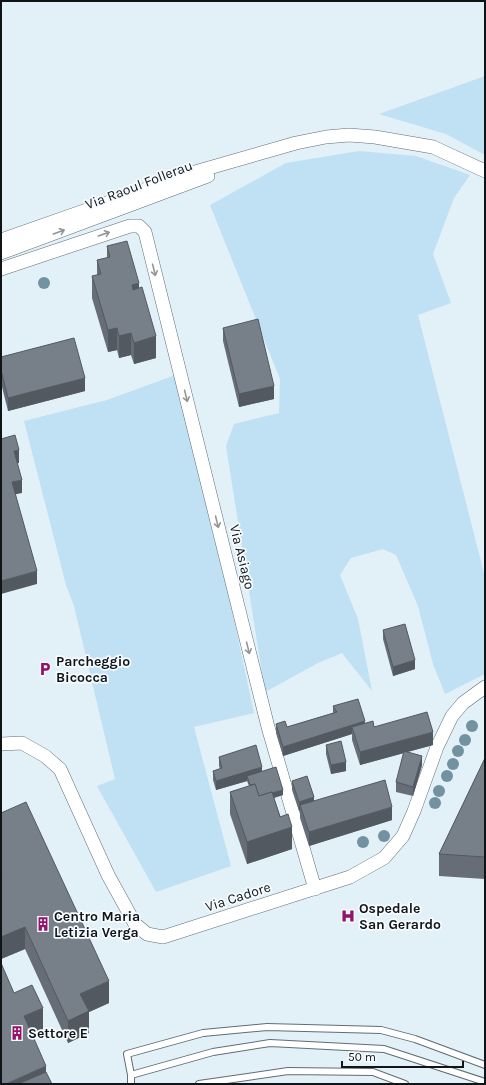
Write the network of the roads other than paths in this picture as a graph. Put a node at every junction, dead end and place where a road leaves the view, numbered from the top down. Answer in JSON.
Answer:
{"nodes":[{"id":1,"x":267,"y":151,"type":"junction"},
{"id":2,"x":485,"y":171,"type":"edge"},
{"id":3,"x":1,"y":240,"type":"edge"},
{"id":4,"x":1,"y":253,"type":"edge"},
{"id":5,"x":1,"y":269,"type":"edge"},
{"id":6,"x":485,"y":687,"type":"edge"},
{"id":7,"x":1,"y":744,"type":"edge"},
{"id":8,"x":315,"y":889,"type":"junction"},
{"id":9,"x":485,"y":1065,"type":"edge"},
{"id":10,"x":131,"y":1075,"type":"junction"},
{"id":11,"x":485,"y":1082,"type":"edge"},
{"id":12,"x":131,"y":1084,"type":"edge"},
{"id":13,"x":199,"y":1084,"type":"edge"},
{"id":14,"x":405,"y":1084,"type":"edge"}],
"edges":[{"from":1,"to":2,"type":"street","name":"Via Raoul Follerau"},
{"from":1,"to":3,"type":"street","name":"Via Raoul Follerau"},
{"from":4,"to":1,"type":"street","name":"Via Raoul Follerau","one_way":true},
{"from":5,"to":8,"type":"street","name":"Via Asiago","one_way":true},
{"from":6,"to":8,"type":"street","name":"Via Cadore"},
{"from":7,"to":8,"type":"street","name":"Via Cadore"},
{"from":9,"to":10,"type":"lane"},
{"from":10,"to":11,"type":"lane"},
{"from":10,"to":12,"type":"lane"},
{"from":13,"to":14,"type":"lane"}]}
